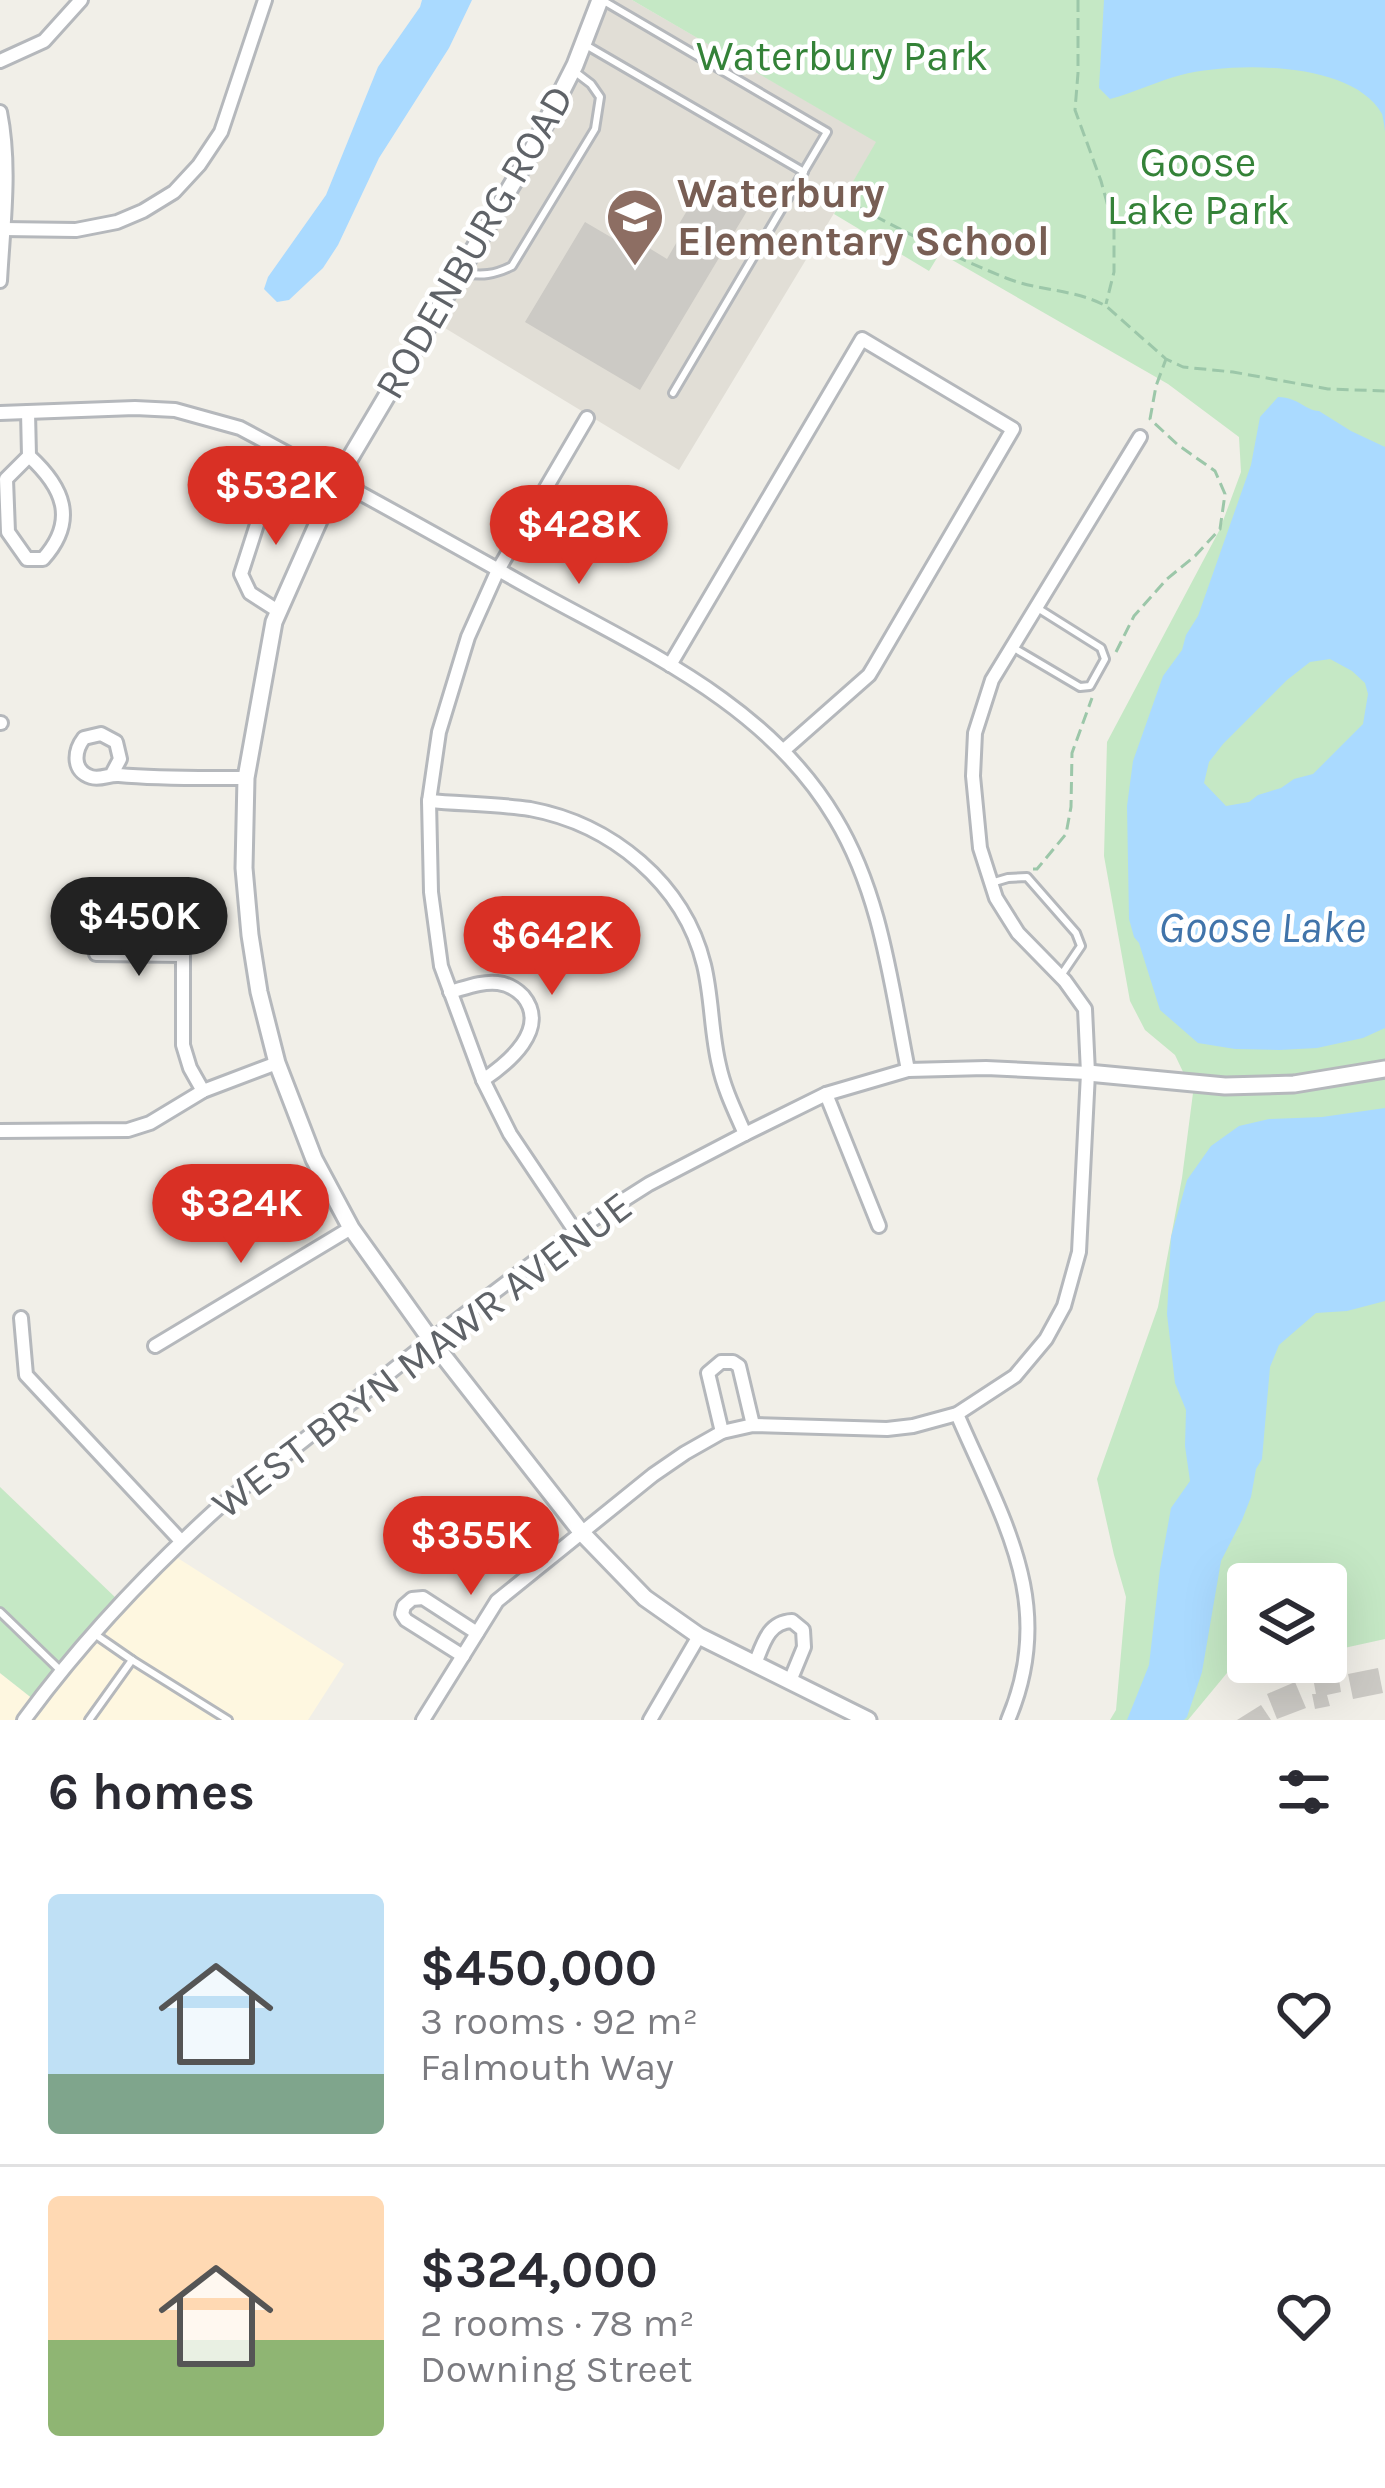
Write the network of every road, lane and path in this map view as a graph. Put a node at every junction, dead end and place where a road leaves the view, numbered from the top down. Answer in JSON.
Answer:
{"nodes":[{"id":1,"x":82,"y":0,"type":"edge"},
{"id":2,"x":265,"y":0,"type":"edge"},
{"id":3,"x":601,"y":0,"type":"edge"},
{"id":4,"x":1078,"y":0,"type":"edge"},
{"id":5,"x":583,"y":44,"type":"junction"},
{"id":6,"x":0,"y":62,"type":"edge"},
{"id":7,"x":573,"y":70,"type":"junction"},
{"id":8,"x":0,"y":112,"type":"edge"},
{"id":9,"x":804,"y":172,"type":"junction"},
{"id":10,"x":826,"y":190,"type":"dead end"},
{"id":11,"x":3,"y":229,"type":"edge"},
{"id":12,"x":459,"y":272,"type":"junction"},
{"id":13,"x":0,"y":281,"type":"edge"},
{"id":14,"x":1106,"y":306,"type":"junction"},
{"id":15,"x":1166,"y":359,"type":"junction"},
{"id":16,"x":1385,"y":391,"type":"edge"},
{"id":17,"x":673,"y":393,"type":"dead end"},
{"id":18,"x":28,"y":412,"type":"junction"},
{"id":19,"x":0,"y":413,"type":"edge"},
{"id":20,"x":587,"y":418,"type":"dead end"},
{"id":21,"x":1140,"y":437,"type":"dead end"},
{"id":22,"x":29,"y":456,"type":"junction"},
{"id":23,"x":337,"y":480,"type":"junction"},
{"id":24,"x":269,"y":487,"type":"dead end"},
{"id":25,"x":498,"y":569,"type":"junction"},
{"id":26,"x":1036,"y":607,"type":"junction"},
{"id":27,"x":278,"y":611,"type":"junction"},
{"id":28,"x":1012,"y":647,"type":"junction"},
{"id":29,"x":670,"y":665,"type":"junction"},
{"id":30,"x":1108,"y":666,"type":"dead end"},
{"id":31,"x":1097,"y":687,"type":"dead end"},
{"id":32,"x":784,"y":750,"type":"junction"},
{"id":33,"x":112,"y":774,"type":"dead end"},
{"id":34,"x":246,"y":778,"type":"junction"},
{"id":35,"x":429,"y":801,"type":"junction"},
{"id":36,"x":1021,"y":870,"type":"dead end"},
{"id":37,"x":992,"y":883,"type":"junction"},
{"id":38,"x":97,"y":954,"type":"dead end"},
{"id":39,"x":1060,"y":976,"type":"junction"},
{"id":40,"x":450,"y":992,"type":"junction"},
{"id":41,"x":277,"y":1063,"type":"junction"},
{"id":42,"x":1385,"y":1069,"type":"edge"},
{"id":43,"x":908,"y":1070,"type":"junction"},
{"id":44,"x":1088,"y":1073,"type":"junction"},
{"id":45,"x":483,"y":1081,"type":"junction"},
{"id":46,"x":203,"y":1091,"type":"junction"},
{"id":47,"x":826,"y":1094,"type":"junction"},
{"id":48,"x":0,"y":1131,"type":"edge"},
{"id":49,"x":745,"y":1133,"type":"junction"},
{"id":50,"x":879,"y":1226,"type":"dead end"},
{"id":51,"x":351,"y":1228,"type":"junction"},
{"id":52,"x":575,"y":1232,"type":"junction"},
{"id":53,"x":21,"y":1318,"type":"dead end"},
{"id":54,"x":430,"y":1340,"type":"junction"},
{"id":55,"x":155,"y":1346,"type":"dead end"},
{"id":56,"x":956,"y":1414,"type":"junction"},
{"id":57,"x":753,"y":1426,"type":"junction"},
{"id":58,"x":722,"y":1432,"type":"junction"},
{"id":59,"x":582,"y":1533,"type":"junction"},
{"id":60,"x":181,"y":1541,"type":"junction"},
{"id":61,"x":0,"y":1612,"type":"edge"},
{"id":62,"x":93,"y":1633,"type":"junction"},
{"id":63,"x":477,"y":1633,"type":"junction"},
{"id":64,"x":699,"y":1636,"type":"junction"},
{"id":65,"x":463,"y":1656,"type":"junction"},
{"id":66,"x":132,"y":1660,"type":"junction"},
{"id":67,"x":755,"y":1664,"type":"junction"},
{"id":68,"x":61,"y":1671,"type":"junction"},
{"id":69,"x":790,"y":1681,"type":"junction"},
{"id":70,"x":24,"y":1720,"type":"edge"},
{"id":71,"x":89,"y":1720,"type":"edge"},
{"id":72,"x":228,"y":1720,"type":"edge"},
{"id":73,"x":423,"y":1720,"type":"edge"},
{"id":74,"x":650,"y":1720,"type":"edge"},
{"id":75,"x":868,"y":1720,"type":"edge"},
{"id":76,"x":1008,"y":1720,"type":"edge"}],
"edges":[{"from":1,"to":6,"type":"street"},
{"from":2,"to":11,"type":"street"},
{"from":3,"to":5,"type":"street","name":"RODENBURG ROAD"},
{"from":3,"to":9,"type":"lane"},
{"from":4,"to":14,"type":"path"},
{"from":5,"to":7,"type":"street","name":"RODENBURG ROAD"},
{"from":5,"to":9,"type":"lane"},
{"from":7,"to":12,"type":"street","name":"RODENBURG ROAD"},
{"from":7,"to":12,"type":"lane"},
{"from":8,"to":11,"type":"street"},
{"from":9,"to":17,"type":"lane"},
{"from":10,"to":14,"type":"path"},
{"from":11,"to":13,"type":"street"},
{"from":12,"to":23,"type":"street","name":"RODENBURG ROAD"},
{"from":14,"to":15,"type":"path"},
{"from":15,"to":16,"type":"path"},
{"from":15,"to":30,"type":"path"},
{"from":18,"to":19,"type":"street"},
{"from":18,"to":22,"type":"street"},
{"from":18,"to":23,"type":"street"},
{"from":20,"to":25,"type":"street"},
{"from":21,"to":26,"type":"street"},
{"from":22,"to":22,"type":"street"},
{"from":23,"to":25,"type":"street"},
{"from":23,"to":27,"type":"street","name":"RODENBURG ROAD"},
{"from":24,"to":27,"type":"street"},
{"from":25,"to":29,"type":"street"},
{"from":25,"to":35,"type":"street"},
{"from":26,"to":28,"type":"street"},
{"from":26,"to":28,"type":"lane"},
{"from":27,"to":34,"type":"street","name":"RODENBURG ROAD"},
{"from":28,"to":37,"type":"street"},
{"from":29,"to":32,"type":"street"},
{"from":29,"to":32,"type":"street"},
{"from":31,"to":36,"type":"path"},
{"from":32,"to":43,"type":"street"},
{"from":33,"to":34,"type":"street"},
{"from":34,"to":41,"type":"street","name":"RODENBURG ROAD"},
{"from":35,"to":40,"type":"street"},
{"from":35,"to":49,"type":"street"},
{"from":37,"to":39,"type":"street"},
{"from":37,"to":39,"type":"lane"},
{"from":38,"to":46,"type":"street"},
{"from":39,"to":44,"type":"street"},
{"from":40,"to":45,"type":"street"},
{"from":40,"to":45,"type":"street"},
{"from":41,"to":46,"type":"street"},
{"from":41,"to":51,"type":"street","name":"RODENBURG ROAD"},
{"from":42,"to":44,"type":"street","name":"WEST BRYN MAWR AVENUE"},
{"from":43,"to":44,"type":"street","name":"WEST BRYN MAWR AVENUE"},
{"from":43,"to":47,"type":"street","name":"WEST BRYN MAWR AVENUE"},
{"from":44,"to":56,"type":"street"},
{"from":45,"to":52,"type":"street"},
{"from":46,"to":48,"type":"street"},
{"from":47,"to":49,"type":"street","name":"WEST BRYN MAWR AVENUE"},
{"from":47,"to":50,"type":"street"},
{"from":49,"to":52,"type":"street","name":"WEST BRYN MAWR AVENUE"},
{"from":51,"to":54,"type":"street","name":"RODENBURG ROAD"},
{"from":51,"to":55,"type":"street"},
{"from":52,"to":54,"type":"street","name":"WEST BRYN MAWR AVENUE"},
{"from":53,"to":60,"type":"street"},
{"from":54,"to":59,"type":"street","name":"RODENBURG ROAD"},
{"from":54,"to":60,"type":"street","name":"WEST BRYN MAWR AVENUE"},
{"from":56,"to":57,"type":"street"},
{"from":56,"to":76,"type":"street"},
{"from":57,"to":58,"type":"street"},
{"from":57,"to":58,"type":"street"},
{"from":58,"to":59,"type":"street"},
{"from":59,"to":63,"type":"street"},
{"from":59,"to":64,"type":"street","name":"RODENBURG ROAD"},
{"from":60,"to":62,"type":"street","name":"WEST BRYN MAWR AVENUE"},
{"from":61,"to":68,"type":"lane"},
{"from":62,"to":66,"type":"lane"},
{"from":62,"to":68,"type":"street","name":"WEST BRYN MAWR AVENUE"},
{"from":63,"to":65,"type":"street"},
{"from":63,"to":65,"type":"street"},
{"from":64,"to":67,"type":"street","name":"RODENBURG ROAD"},
{"from":64,"to":74,"type":"street"},
{"from":65,"to":73,"type":"street"},
{"from":66,"to":71,"type":"lane"},
{"from":66,"to":72,"type":"lane"},
{"from":67,"to":69,"type":"street","name":"RODENBURG ROAD"},
{"from":67,"to":69,"type":"street"},
{"from":68,"to":70,"type":"street","name":"WEST BRYN MAWR AVENUE"},
{"from":69,"to":75,"type":"street","name":"RODENBURG ROAD"}]}
